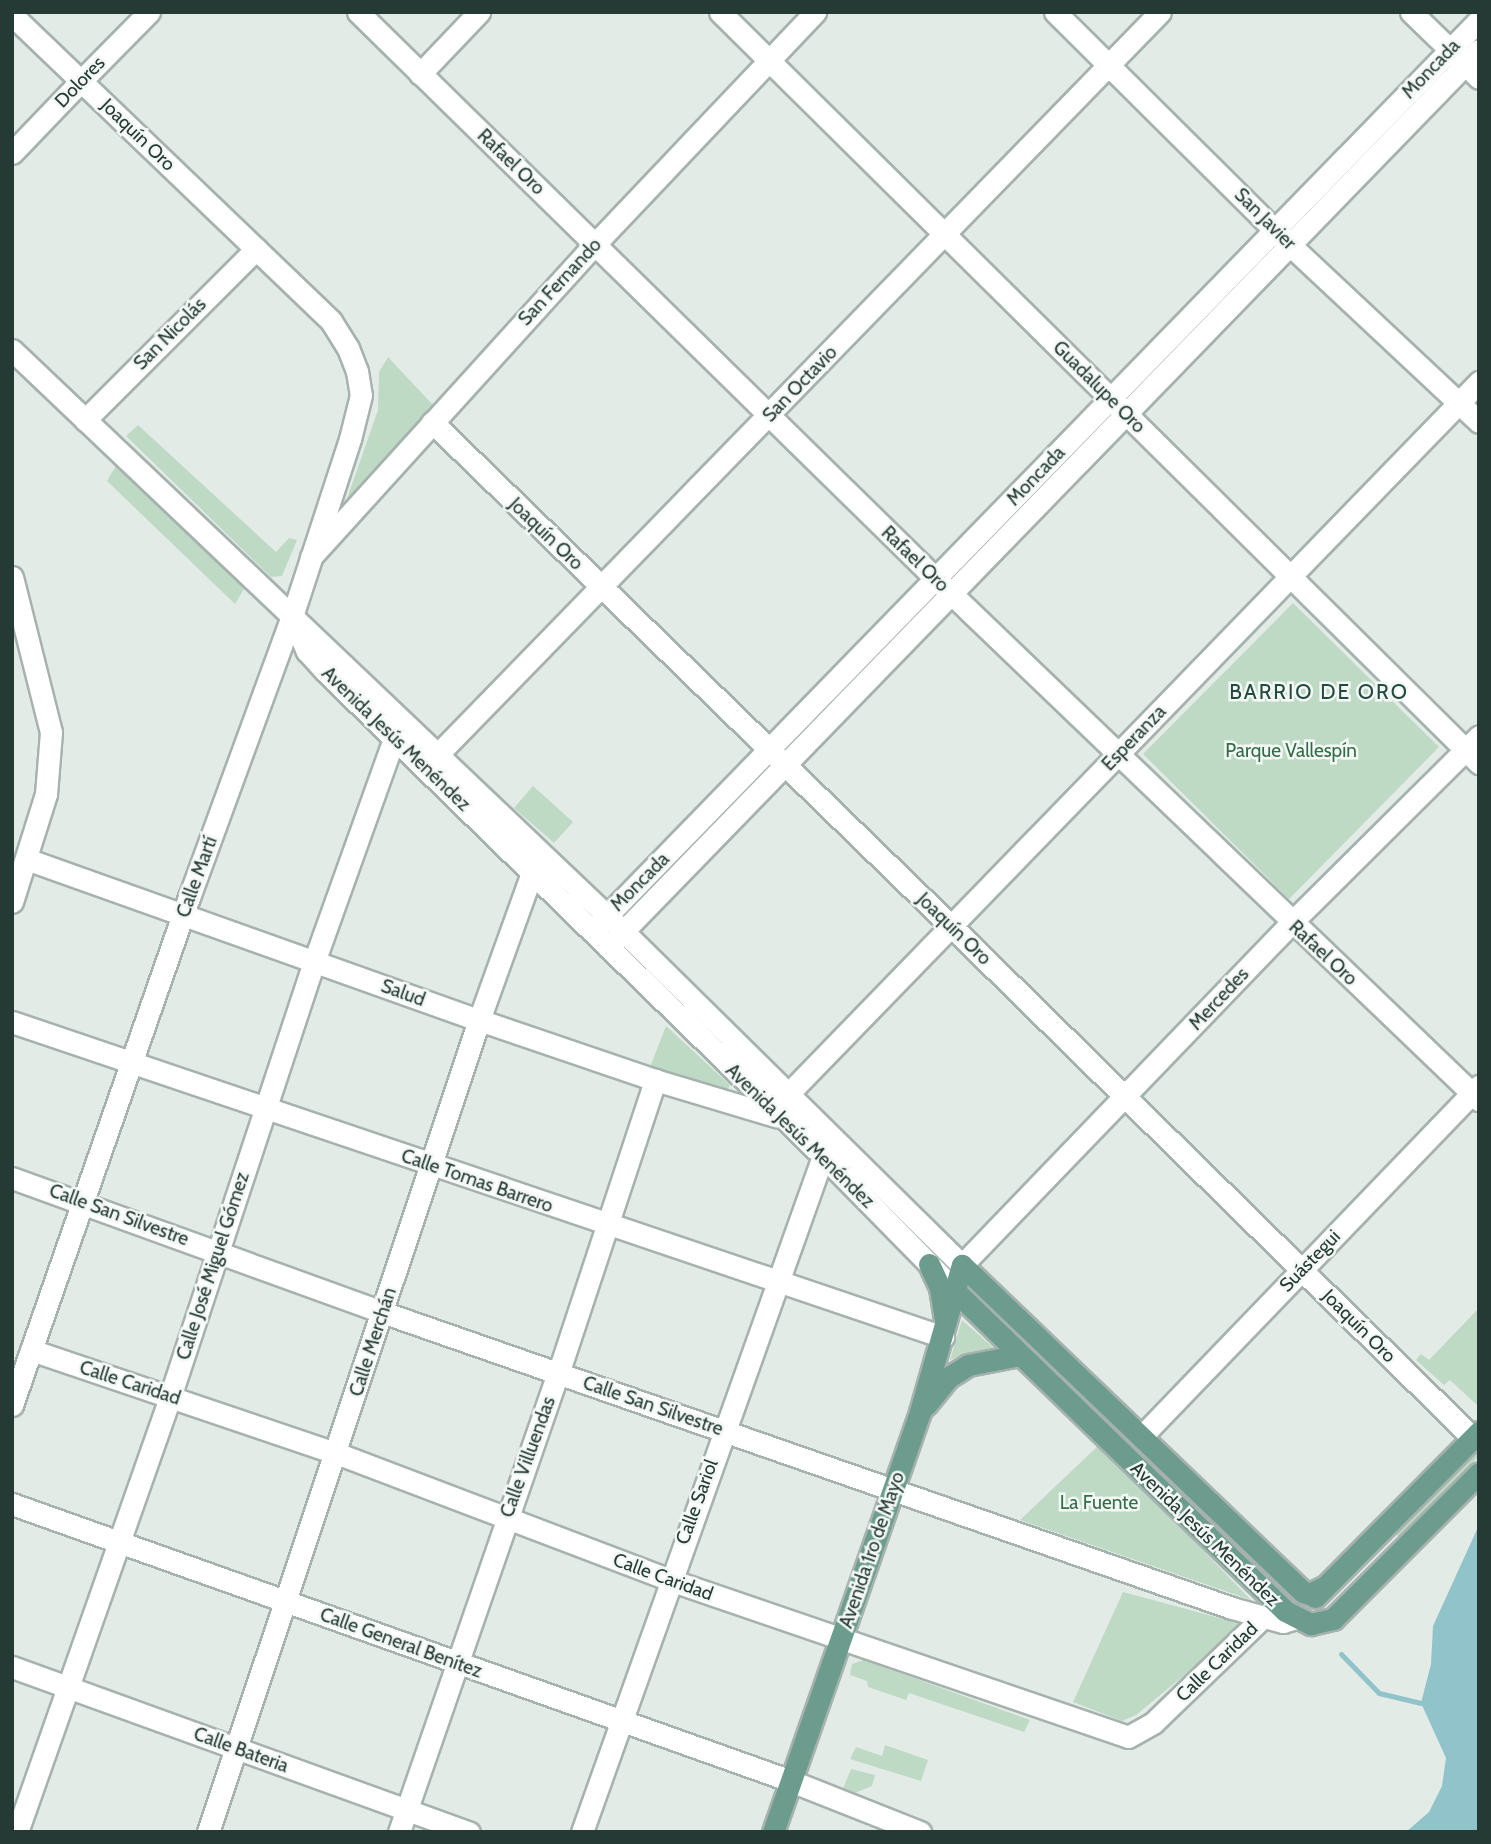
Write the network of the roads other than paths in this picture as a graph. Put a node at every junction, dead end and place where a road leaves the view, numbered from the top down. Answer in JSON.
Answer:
{"nodes":[{"id":1,"x":149,"y":12,"type":"edge"},
{"id":2,"x":358,"y":12,"type":"edge"},
{"id":3,"x":479,"y":12,"type":"edge"},
{"id":4,"x":720,"y":12,"type":"edge"},
{"id":5,"x":815,"y":12,"type":"edge"},
{"id":6,"x":1055,"y":12,"type":"edge"},
{"id":7,"x":1160,"y":12,"type":"edge"},
{"id":8,"x":1411,"y":12,"type":"edge"},
{"id":9,"x":12,"y":15,"type":"edge"},
{"id":10,"x":1479,"y":20,"type":"edge"},
{"id":11,"x":769,"y":61,"type":"junction"},
{"id":12,"x":1468,"y":61,"type":"edge"},
{"id":13,"x":1109,"y":65,"type":"junction"},
{"id":14,"x":420,"y":74,"type":"junction"},
{"id":15,"x":81,"y":81,"type":"junction"},
{"id":16,"x":12,"y":153,"type":"edge"},
{"id":17,"x":1275,"y":229,"type":"junction"},
{"id":18,"x":945,"y":234,"type":"junction"},
{"id":19,"x":595,"y":244,"type":"junction"},
{"id":20,"x":1290,"y":244,"type":"junction"},
{"id":21,"x":256,"y":248,"type":"junction"},
{"id":22,"x":348,"y":348,"type":"joint"},
{"id":23,"x":12,"y":350,"type":"edge"},
{"id":24,"x":1479,"y":383,"type":"edge"},
{"id":25,"x":1110,"y":399,"type":"junction"},
{"id":26,"x":1459,"y":402,"type":"junction"},
{"id":27,"x":1126,"y":415,"type":"junction"},
{"id":28,"x":768,"y":416,"type":"junction"},
{"id":29,"x":85,"y":421,"type":"junction"},
{"id":30,"x":432,"y":422,"type":"junction"},
{"id":31,"x":1479,"y":422,"type":"edge"},
{"id":32,"x":311,"y":557,"type":"junction"},
{"id":33,"x":1291,"y":575,"type":"junction"},
{"id":34,"x":12,"y":577,"type":"edge"},
{"id":35,"x":944,"y":586,"type":"junction"},
{"id":36,"x":601,"y":588,"type":"junction"},
{"id":37,"x":16,"y":604,"type":"edge"},
{"id":38,"x":292,"y":616,"type":"junction"},
{"id":39,"x":394,"y":739,"type":"junction"},
{"id":40,"x":1474,"y":749,"type":"edge"},
{"id":41,"x":1120,"y":753,"type":"junction"},
{"id":42,"x":438,"y":754,"type":"junction"},
{"id":43,"x":776,"y":759,"type":"junction"},
{"id":44,"x":26,"y":859,"type":"junction"},
{"id":45,"x":535,"y":862,"type":"junction"},
{"id":46,"x":16,"y":879,"type":"edge"},
{"id":47,"x":12,"y":902,"type":"edge"},
{"id":48,"x":183,"y":915,"type":"junction"},
{"id":49,"x":599,"y":923,"type":"junction"},
{"id":50,"x":1292,"y":923,"type":"junction"},
{"id":51,"x":951,"y":926,"type":"junction"},
{"id":52,"x":616,"y":939,"type":"junction"},
{"id":53,"x":314,"y":962,"type":"junction"},
{"id":54,"x":479,"y":1020,"type":"junction"},
{"id":55,"x":12,"y":1022,"type":"edge"},
{"id":56,"x":132,"y":1060,"type":"junction"},
{"id":57,"x":655,"y":1080,"type":"junction"},
{"id":58,"x":789,"y":1093,"type":"junction"},
{"id":59,"x":1476,"y":1093,"type":"edge"},
{"id":60,"x":1126,"y":1097,"type":"junction"},
{"id":61,"x":265,"y":1107,"type":"junction"},
{"id":62,"x":784,"y":1119,"type":"junction"},
{"id":63,"x":831,"y":1133,"type":"junction"},
{"id":64,"x":822,"y":1155,"type":"junction"},
{"id":65,"x":431,"y":1165,"type":"junction"},
{"id":66,"x":12,"y":1178,"type":"edge"},
{"id":67,"x":83,"y":1202,"type":"junction"},
{"id":68,"x":607,"y":1225,"type":"junction"},
{"id":69,"x":217,"y":1251,"type":"junction"},
{"id":70,"x":929,"y":1264,"type":"junction"},
{"id":71,"x":962,"y":1265,"type":"junction"},
{"id":72,"x":1302,"y":1269,"type":"junction"},
{"id":73,"x":775,"y":1281,"type":"junction"},
{"id":74,"x":956,"y":1291,"type":"junction"},
{"id":75,"x":382,"y":1312,"type":"junction"},
{"id":76,"x":944,"y":1330,"type":"junction"},
{"id":77,"x":31,"y":1350,"type":"junction"},
{"id":78,"x":1020,"y":1355,"type":"junction"},
{"id":79,"x":558,"y":1374,"type":"junction"},
{"id":80,"x":170,"y":1396,"type":"junction"},
{"id":81,"x":12,"y":1405,"type":"edge"},
{"id":82,"x":920,"y":1412,"type":"junction"},
{"id":83,"x":723,"y":1430,"type":"junction"},
{"id":84,"x":1476,"y":1435,"type":"edge"},
{"id":85,"x":1142,"y":1436,"type":"junction"},
{"id":86,"x":336,"y":1453,"type":"junction"},
{"id":87,"x":1479,"y":1473,"type":"edge"},
{"id":88,"x":893,"y":1491,"type":"junction"},
{"id":89,"x":12,"y":1504,"type":"edge"},
{"id":90,"x":506,"y":1518,"type":"junction"},
{"id":91,"x":118,"y":1541,"type":"junction"},
{"id":92,"x":1369,"y":1542,"type":"junction"},
{"id":93,"x":1390,"y":1562,"type":"junction"},
{"id":94,"x":670,"y":1580,"type":"junction"},
{"id":95,"x":1324,"y":1587,"type":"junction"},
{"id":96,"x":287,"y":1601,"type":"junction"},
{"id":97,"x":1262,"y":1618,"type":"junction"},
{"id":98,"x":1296,"y":1618,"type":"junction"},
{"id":99,"x":841,"y":1639,"type":"junction"},
{"id":100,"x":458,"y":1664,"type":"junction"},
{"id":101,"x":12,"y":1667,"type":"edge"},
{"id":102,"x":66,"y":1686,"type":"junction"},
{"id":103,"x":624,"y":1720,"type":"junction"},
{"id":104,"x":236,"y":1748,"type":"junction"},
{"id":105,"x":791,"y":1781,"type":"junction"},
{"id":106,"x":406,"y":1811,"type":"junction"},
{"id":107,"x":17,"y":1831,"type":"edge"},
{"id":108,"x":208,"y":1832,"type":"edge"},
{"id":109,"x":398,"y":1832,"type":"edge"},
{"id":110,"x":469,"y":1832,"type":"edge"},
{"id":111,"x":582,"y":1832,"type":"edge"},
{"id":112,"x":773,"y":1832,"type":"edge"},
{"id":113,"x":920,"y":1832,"type":"edge"}],
"edges":[{"from":1,"to":15,"type":"street","name":"Dolores"},
{"from":2,"to":14,"type":"street","name":"Rafael Oro"},
{"from":3,"to":14,"type":"street"},
{"from":4,"to":11,"type":"street","name":"Guadalupe Oro"},
{"from":5,"to":11,"type":"street","name":"San Fernando"},
{"from":6,"to":13,"type":"street","name":"San Javier"},
{"from":7,"to":13,"type":"street","name":"San Octavio"},
{"from":8,"to":12,"type":"street"},
{"from":9,"to":15,"type":"street","name":"Joaquín Oro"},
{"from":10,"to":12,"type":"street","name":"Moncada"},
{"from":11,"to":18,"type":"street","name":"Guadalupe Oro"},
{"from":11,"to":19,"type":"street","name":"San Fernando"},
{"from":12,"to":17,"type":"street","name":"Moncada"},
{"from":12,"to":20,"type":"street","name":"Moncada"},
{"from":13,"to":17,"type":"street","name":"San Javier"},
{"from":13,"to":18,"type":"street","name":"San Octavio"},
{"from":14,"to":19,"type":"street","name":"Rafael Oro"},
{"from":15,"to":16,"type":"street","name":"Dolores"},
{"from":15,"to":21,"type":"street","name":"Joaquín Oro"},
{"from":17,"to":20,"type":"street","name":"San Javier"},
{"from":17,"to":25,"type":"street","name":"Moncada"},
{"from":18,"to":25,"type":"street","name":"Guadalupe Oro"},
{"from":18,"to":28,"type":"street","name":"San Octavio"},
{"from":19,"to":28,"type":"street","name":"Rafael Oro"},
{"from":19,"to":30,"type":"street","name":"San Fernando"},
{"from":20,"to":26,"type":"street","name":"San Javier"},
{"from":20,"to":27,"type":"street","name":"Moncada"},
{"from":21,"to":22,"type":"street","name":"Joaquín Oro"},
{"from":21,"to":29,"type":"street","name":"San Nicolás"},
{"from":22,"to":32,"type":"street","name":"Calle Martí"},
{"from":23,"to":29,"type":"street","name":"Avenida Jesús Menéndez"},
{"from":24,"to":26,"type":"street","name":"Esperanza"},
{"from":25,"to":27,"type":"street","name":"Guadalupe Oro"},
{"from":25,"to":35,"type":"street","name":"Moncada"},
{"from":26,"to":31,"type":"street","name":"San Javier"},
{"from":26,"to":33,"type":"street","name":"Esperanza"},
{"from":27,"to":33,"type":"street","name":"Guadalupe Oro"},
{"from":27,"to":35,"type":"street","name":"Moncada"},
{"from":28,"to":35,"type":"street","name":"Rafael Oro"},
{"from":28,"to":36,"type":"street","name":"San Octavio"},
{"from":29,"to":38,"type":"street","name":"Avenida Jesús Menéndez"},
{"from":30,"to":32,"type":"street","name":"San Fernando"},
{"from":30,"to":36,"type":"street","name":"Joaquín Oro"},
{"from":32,"to":38,"type":"street","name":"Calle Martí"},
{"from":33,"to":40,"type":"street","name":"Guadalupe Oro"},
{"from":33,"to":41,"type":"street","name":"Esperanza"},
{"from":34,"to":37,"type":"street"},
{"from":35,"to":41,"type":"street","name":"Rafael Oro"},
{"from":35,"to":43,"type":"street","name":"Moncada"},
{"from":36,"to":42,"type":"street","name":"San Octavio"},
{"from":36,"to":43,"type":"street","name":"Joaquín Oro"},
{"from":37,"to":44,"type":"street"},
{"from":38,"to":39,"type":"street","name":"Avenida Jesús Menéndez"},
{"from":38,"to":42,"type":"street","name":"Avenida Jesús Menéndez"},
{"from":38,"to":48,"type":"street","name":"Calle Martí"},
{"from":39,"to":45,"type":"street","name":"Avenida Jesús Menéndez"},
{"from":39,"to":53,"type":"street","name":"Calle José Miguel Gómez"},
{"from":40,"to":50,"type":"street","name":"Mercedes"},
{"from":41,"to":50,"type":"street","name":"Rafael Oro"},
{"from":41,"to":51,"type":"street","name":"Esperanza"},
{"from":42,"to":45,"type":"street","name":"Avenida Jesús Menéndez"},
{"from":43,"to":49,"type":"street","name":"Moncada"},
{"from":43,"to":51,"type":"street","name":"Joaquín Oro"},
{"from":43,"to":52,"type":"street","name":"Moncada"},
{"from":44,"to":46,"type":"street"},
{"from":44,"to":48,"type":"street","name":"Salud"},
{"from":45,"to":49,"type":"street","name":"Avenida Jesús Menéndez"},
{"from":45,"to":54,"type":"street","name":"Calle Merchán"},
{"from":46,"to":47,"type":"street"},
{"from":48,"to":53,"type":"street","name":"Salud"},
{"from":48,"to":56,"type":"street","name":"Calle Martí"},
{"from":49,"to":52,"type":"street","name":"Avenida Jesús Menéndez"},
{"from":50,"to":59,"type":"street","name":"Rafael Oro"},
{"from":50,"to":60,"type":"street","name":"Mercedes"},
{"from":51,"to":58,"type":"street","name":"Esperanza"},
{"from":51,"to":60,"type":"street","name":"Joaquín Oro"},
{"from":52,"to":58,"type":"street","name":"Avenida Jesús Menéndez"},
{"from":52,"to":62,"type":"street","name":"Avenida Jesús Menéndez"},
{"from":53,"to":54,"type":"street","name":"Salud"},
{"from":53,"to":61,"type":"street","name":"Calle José Miguel Gómez"},
{"from":54,"to":57,"type":"street","name":"Salud"},
{"from":54,"to":65,"type":"street","name":"Calle Merchán"},
{"from":55,"to":56,"type":"street","name":"Calle Tomas Barrero"},
{"from":56,"to":61,"type":"street","name":"Calle Tomas Barrero"},
{"from":56,"to":67,"type":"street","name":"Calle Martí"},
{"from":57,"to":62,"type":"street","name":"Salud"},
{"from":57,"to":68,"type":"street","name":"Calle Villuendas"},
{"from":58,"to":63,"type":"street","name":"Avenida Jesús Menéndez"},
{"from":59,"to":72,"type":"street","name":"Suástegui"},
{"from":60,"to":71,"type":"street","name":"Mercedes"},
{"from":60,"to":72,"type":"street","name":"Joaquín Oro"},
{"from":61,"to":65,"type":"street","name":"Calle Tomas Barrero"},
{"from":61,"to":69,"type":"street","name":"Calle José Miguel Gómez"},
{"from":62,"to":64,"type":"street","name":"Avenida Jesús Menéndez"},
{"from":63,"to":64,"type":"street","name":"Calle Sariol"},
{"from":63,"to":71,"type":"street","name":"Avenida Jesús Menéndez"},
{"from":64,"to":70,"type":"street","name":"Avenida Jesús Menéndez"},
{"from":64,"to":73,"type":"street","name":"Calle Sariol"},
{"from":65,"to":68,"type":"street","name":"Calle Tomas Barrero"},
{"from":65,"to":75,"type":"street","name":"Calle Merchán"},
{"from":66,"to":67,"type":"street","name":"Calle San Silvestre"},
{"from":67,"to":69,"type":"street","name":"Calle San Silvestre"},
{"from":67,"to":77,"type":"street","name":"Calle Martí"},
{"from":68,"to":73,"type":"street","name":"Calle Tomas Barrero"},
{"from":68,"to":79,"type":"street","name":"Calle Villuendas"},
{"from":69,"to":75,"type":"street","name":"Calle San Silvestre"},
{"from":69,"to":80,"type":"street","name":"Calle José Miguel Gómez"},
{"from":70,"to":74,"type":"street","name":"Avenida Jesús Menéndez"},
{"from":70,"to":76,"type":"main road"},
{"from":71,"to":74,"type":"main road","name":"Avenida 1ro de Mayo"},
{"from":71,"to":85,"type":"main road","name":"Avenida Jesús Menéndez"},
{"from":72,"to":84,"type":"street","name":"Joaquín Oro"},
{"from":72,"to":85,"type":"street","name":"Suástegui"},
{"from":73,"to":76,"type":"street","name":"Calle Tomas Barrero"},
{"from":73,"to":83,"type":"street","name":"Calle Sariol"},
{"from":74,"to":76,"type":"main road","name":"Avenida 1ro de Mayo"},
{"from":74,"to":78,"type":"main road","name":"Avenida Jesús Menéndez"},
{"from":75,"to":79,"type":"street","name":"Calle San Silvestre"},
{"from":75,"to":86,"type":"street","name":"Calle Merchán"},
{"from":76,"to":82,"type":"main road","name":"Avenida 1ro de Mayo"},
{"from":77,"to":80,"type":"street","name":"Calle Caridad"},
{"from":77,"to":81,"type":"street","name":"Calle Martí"},
{"from":78,"to":82,"type":"main road"},
{"from":78,"to":98,"type":"main road","name":"Avenida Jesús Menéndez"},
{"from":79,"to":83,"type":"street","name":"Calle San Silvestre"},
{"from":79,"to":90,"type":"street","name":"Calle Villuendas"},
{"from":80,"to":86,"type":"street","name":"Calle Caridad"},
{"from":80,"to":91,"type":"street","name":"Calle José Miguel Gómez"},
{"from":82,"to":88,"type":"main road","name":"Avenida 1ro de Mayo"},
{"from":83,"to":88,"type":"street","name":"Calle San Silvestre"},
{"from":83,"to":94,"type":"street","name":"Calle Sariol"},
{"from":84,"to":92,"type":"main road"},
{"from":85,"to":95,"type":"main road","name":"Avenida Jesús Menéndez"},
{"from":86,"to":90,"type":"street","name":"Calle Caridad"},
{"from":86,"to":96,"type":"street","name":"Calle Merchán"},
{"from":87,"to":93,"type":"main road"},
{"from":88,"to":97,"type":"street","name":"Calle San Silvestre"},
{"from":88,"to":99,"type":"main road","name":"Avenida 1ro de Mayo"},
{"from":89,"to":91,"type":"street","name":"Calle General Benítez"},
{"from":90,"to":94,"type":"street","name":"Calle Caridad"},
{"from":90,"to":100,"type":"street","name":"Calle Villuendas"},
{"from":91,"to":96,"type":"street","name":"Calle General Benítez"},
{"from":91,"to":102,"type":"street","name":"Calle José Miguel Gómez"},
{"from":92,"to":93,"type":"main road"},
{"from":92,"to":95,"type":"main road"},
{"from":93,"to":98,"type":"main road","name":"Avenida Jesús Menéndez"},
{"from":94,"to":99,"type":"street","name":"Calle Caridad"},
{"from":94,"to":103,"type":"street","name":"Calle Sariol"},
{"from":95,"to":98,"type":"main road"},
{"from":96,"to":100,"type":"street","name":"Calle General Benítez"},
{"from":96,"to":104,"type":"street","name":"Calle Merchán"},
{"from":97,"to":98,"type":"street","name":"Calle San Silvestre"},
{"from":97,"to":99,"type":"street","name":"Calle Caridad"},
{"from":99,"to":105,"type":"main road","name":"Avenida 1ro de Mayo"},
{"from":100,"to":103,"type":"street","name":"Calle General Benítez"},
{"from":100,"to":106,"type":"street","name":"Calle Villuendas"},
{"from":101,"to":102,"type":"street","name":"Calle Bateria"},
{"from":102,"to":104,"type":"street","name":"Calle Bateria"},
{"from":102,"to":107,"type":"street","name":"Calle José Miguel Gómez"},
{"from":103,"to":105,"type":"street","name":"Calle General Benítez"},
{"from":103,"to":111,"type":"street","name":"Calle Sariol"},
{"from":104,"to":106,"type":"street","name":"Calle Bateria"},
{"from":104,"to":108,"type":"street","name":"Calle Merchán"},
{"from":105,"to":112,"type":"main road","name":"Avenida 1ro de Mayo"},
{"from":105,"to":113,"type":"street","name":"Calle General Benítez"},
{"from":106,"to":109,"type":"street","name":"Calle Villuendas"},
{"from":106,"to":110,"type":"street","name":"Calle Bateria"}]}
